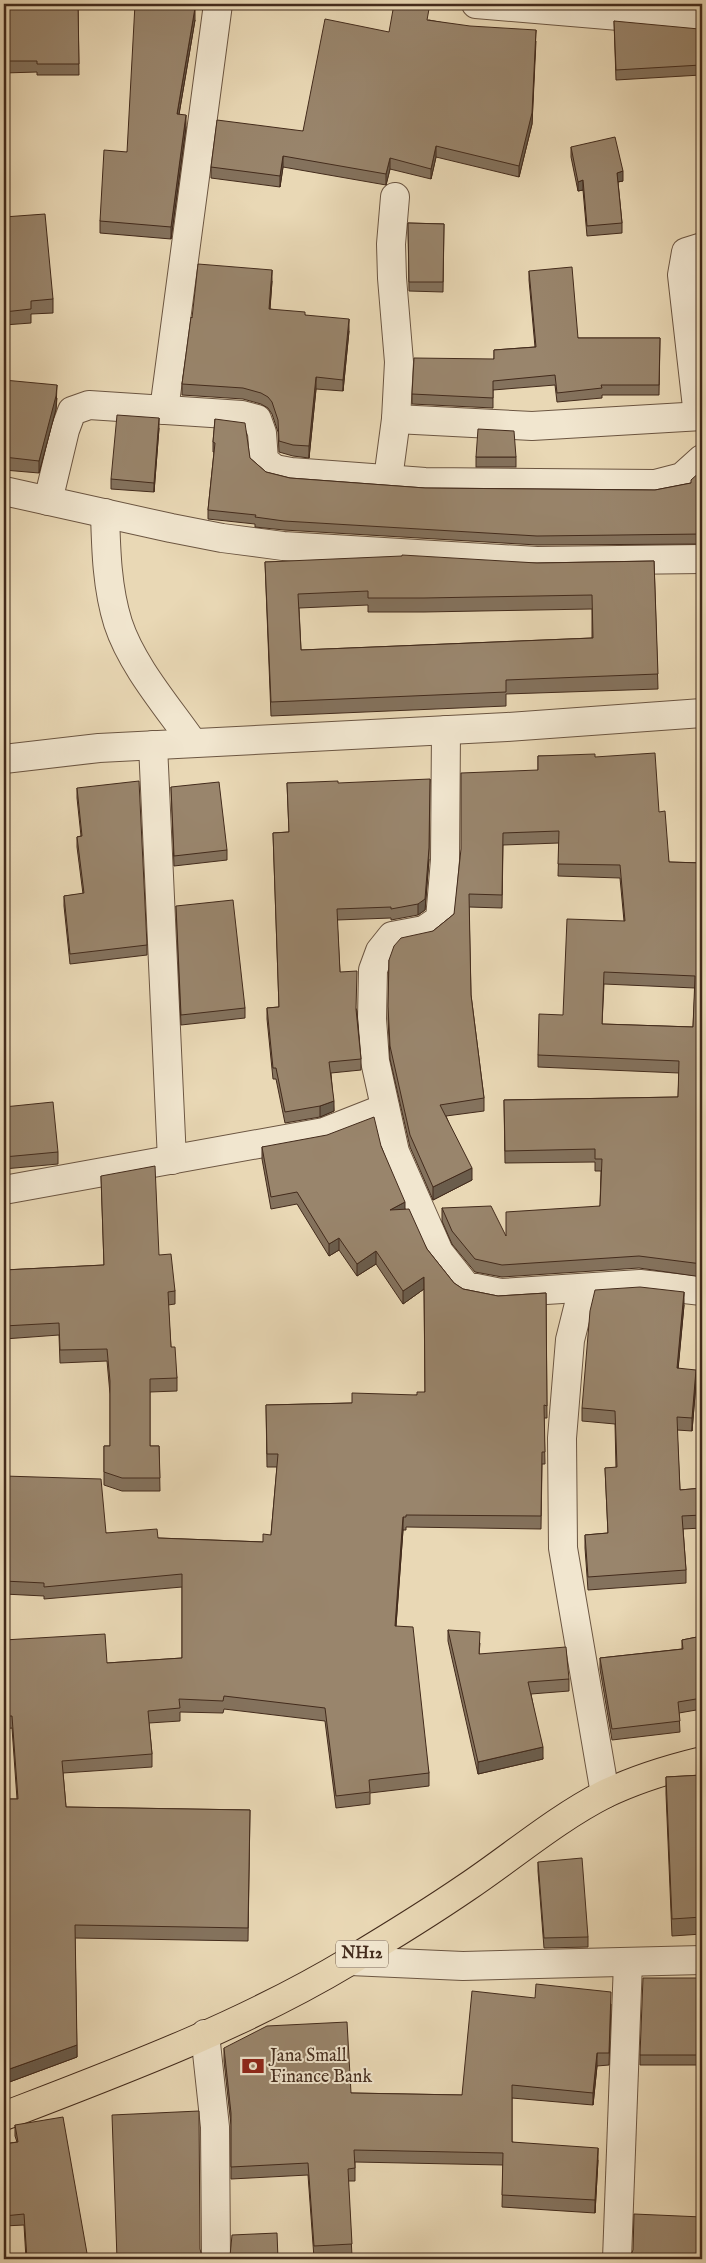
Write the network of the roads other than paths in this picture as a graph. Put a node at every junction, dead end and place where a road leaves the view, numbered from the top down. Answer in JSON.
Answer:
{"nodes":[{"id":1,"x":218,"y":4,"type":"edge"},
{"id":2,"x":476,"y":4,"type":"edge"},
{"id":3,"x":702,"y":23,"type":"edge"},
{"id":4,"x":395,"y":197,"type":"dead end"},
{"id":5,"x":702,"y":246,"type":"edge"},
{"id":6,"x":164,"y":410,"type":"junction"},
{"id":7,"x":700,"y":416,"type":"edge"},
{"id":8,"x":396,"y":419,"type":"junction"},
{"id":9,"x":702,"y":460,"type":"edge"},
{"id":10,"x":388,"y":479,"type":"junction"},
{"id":11,"x":4,"y":490,"type":"edge"},
{"id":12,"x":48,"y":501,"type":"junction"},
{"id":13,"x":105,"y":513,"type":"junction"},
{"id":14,"x":702,"y":559,"type":"edge"},
{"id":15,"x":702,"y":714,"type":"edge"},
{"id":16,"x":446,"y":730,"type":"junction"},
{"id":17,"x":193,"y":743,"type":"junction"},
{"id":18,"x":153,"y":745,"type":"junction"},
{"id":19,"x":4,"y":759,"type":"edge"},
{"id":20,"x":385,"y":1108,"type":"junction"},
{"id":21,"x":172,"y":1160,"type":"junction"},
{"id":22,"x":4,"y":1190,"type":"edge"},
{"id":23,"x":583,"y":1288,"type":"junction"},
{"id":24,"x":702,"y":1291,"type":"edge"},
{"id":25,"x":702,"y":1761,"type":"edge"},
{"id":26,"x":605,"y":1794,"type":"junction"},
{"id":27,"x":702,"y":1960,"type":"edge"},
{"id":28,"x":350,"y":1961,"type":"junction"},
{"id":29,"x":628,"y":1962,"type":"junction"},
{"id":30,"x":205,"y":2034,"type":"junction"},
{"id":31,"x":4,"y":2116,"type":"edge"},
{"id":32,"x":216,"y":2259,"type":"edge"},
{"id":33,"x":617,"y":2259,"type":"edge"}],
"edges":[{"from":1,"to":6,"type":"street"},
{"from":2,"to":3,"type":"street"},
{"from":4,"to":8,"type":"street"},
{"from":5,"to":7,"type":"street"},
{"from":6,"to":10,"type":"street"},
{"from":6,"to":12,"type":"street"},
{"from":7,"to":8,"type":"street"},
{"from":8,"to":10,"type":"street"},
{"from":9,"to":10,"type":"street"},
{"from":11,"to":12,"type":"street"},
{"from":12,"to":13,"type":"street"},
{"from":13,"to":14,"type":"street"},
{"from":13,"to":17,"type":"street"},
{"from":15,"to":16,"type":"street"},
{"from":16,"to":17,"type":"street"},
{"from":16,"to":20,"type":"street"},
{"from":17,"to":18,"type":"street"},
{"from":18,"to":19,"type":"street"},
{"from":18,"to":21,"type":"street"},
{"from":20,"to":21,"type":"street"},
{"from":20,"to":23,"type":"street"},
{"from":21,"to":22,"type":"street"},
{"from":23,"to":24,"type":"street"},
{"from":23,"to":26,"type":"street"},
{"from":25,"to":26,"type":"highway","number":"NH12"},
{"from":26,"to":28,"type":"highway","number":"NH12"},
{"from":27,"to":29,"type":"street"},
{"from":28,"to":29,"type":"street"},
{"from":28,"to":30,"type":"highway","number":"NH12"},
{"from":29,"to":33,"type":"street"},
{"from":30,"to":31,"type":"highway","number":"NH12"},
{"from":30,"to":32,"type":"street"}]}
